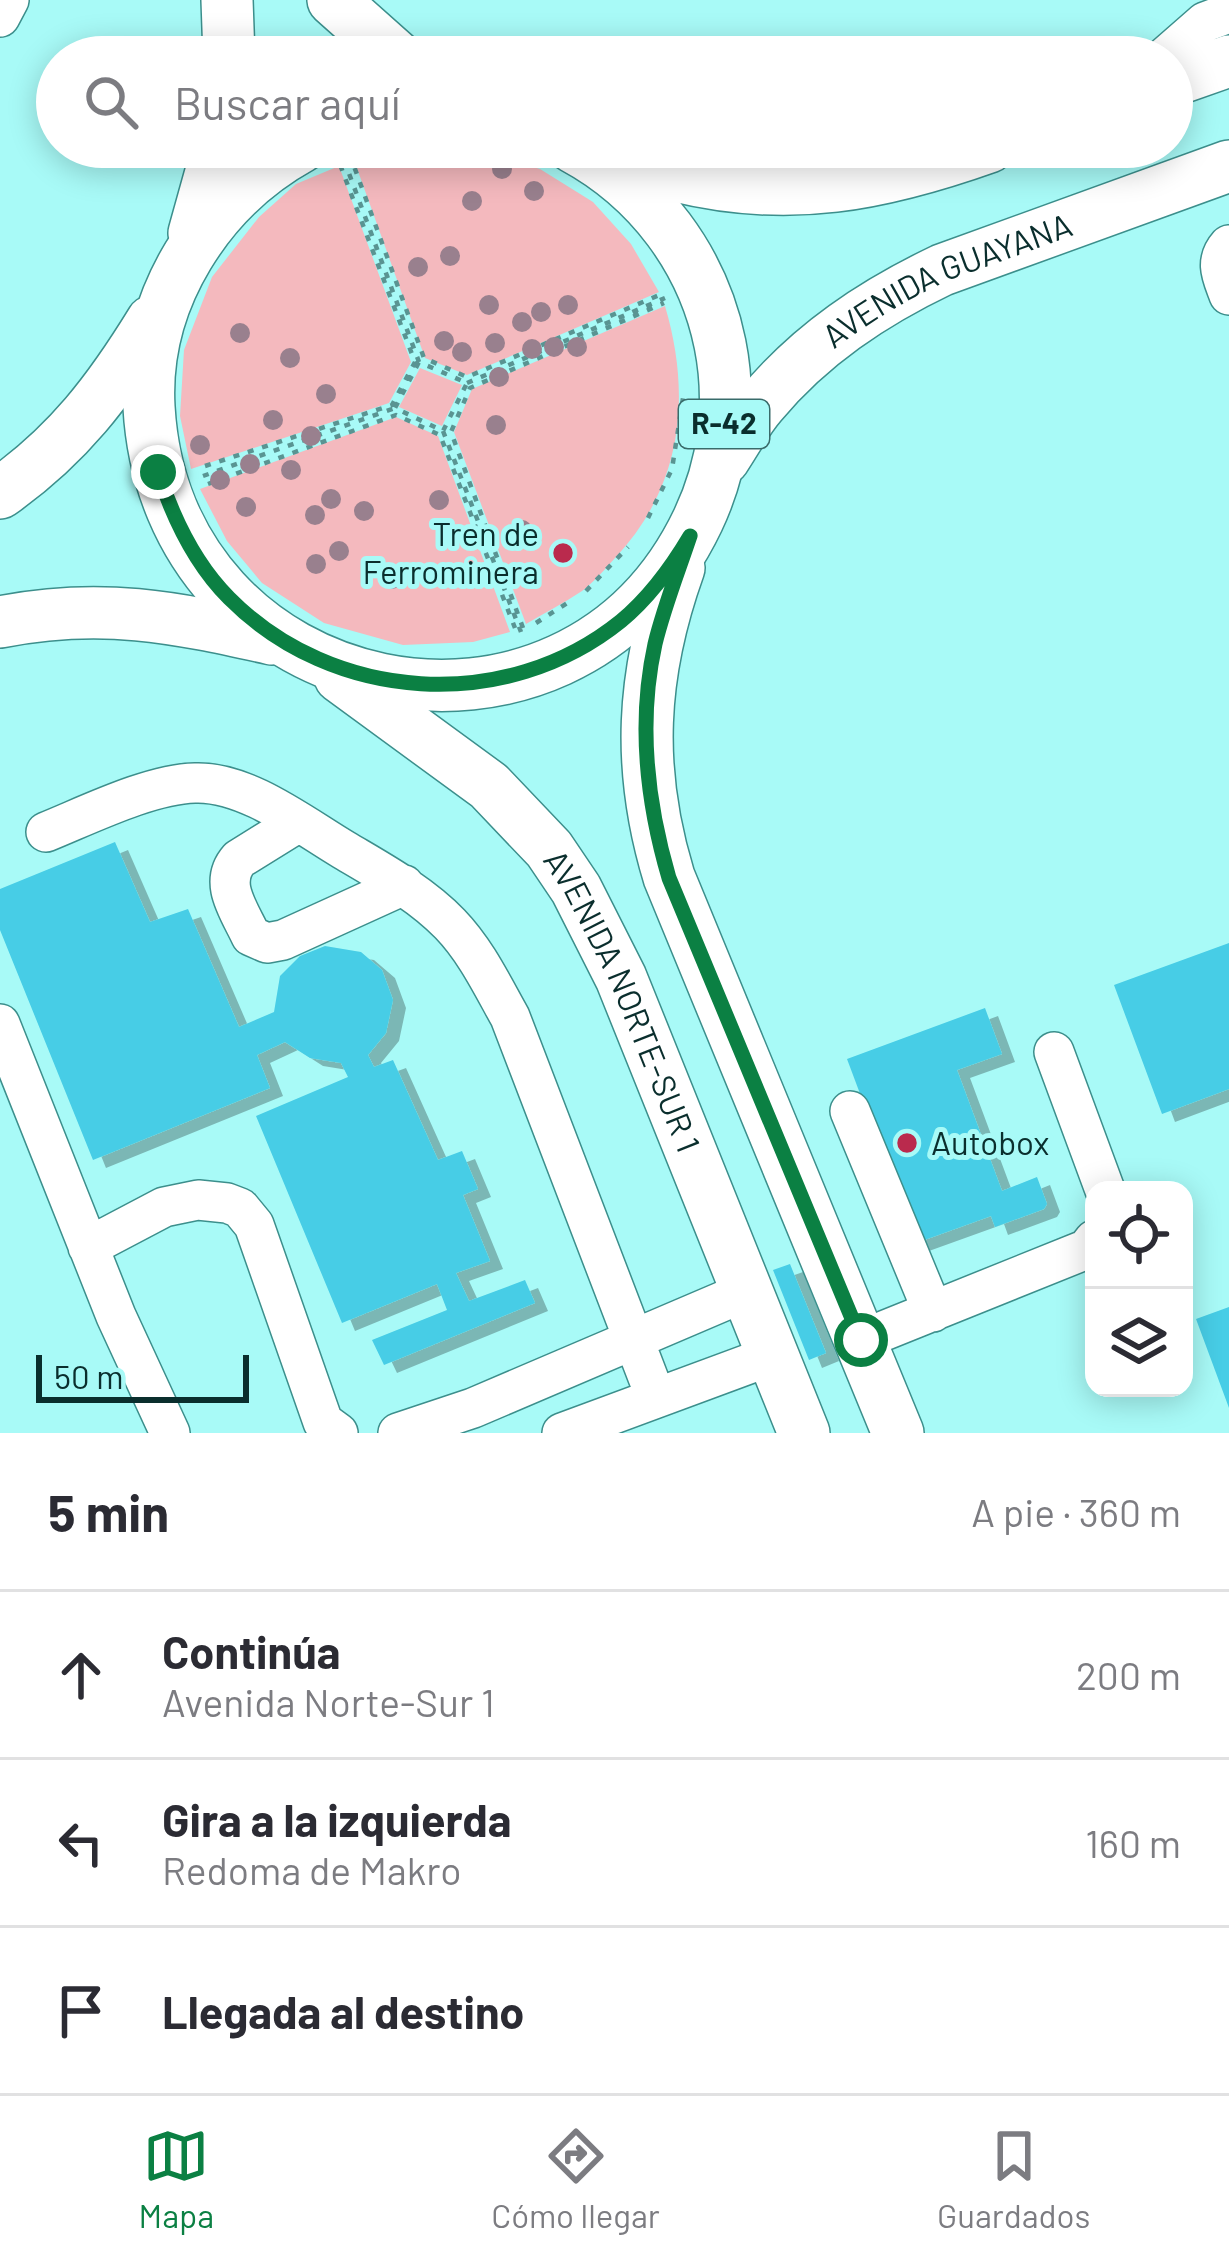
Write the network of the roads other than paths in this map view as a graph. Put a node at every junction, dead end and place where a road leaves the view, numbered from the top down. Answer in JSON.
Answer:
{"nodes":[{"id":1,"x":9,"y":0,"type":"edge"},
{"id":2,"x":227,"y":0,"type":"edge"},
{"id":3,"x":333,"y":0,"type":"edge"},
{"id":4,"x":1229,"y":13,"type":"edge"},
{"id":5,"x":0,"y":17,"type":"edge"},
{"id":6,"x":228,"y":36,"type":"edge"},
{"id":7,"x":373,"y":36,"type":"edge"},
{"id":8,"x":1189,"y":36,"type":"edge"},
{"id":9,"x":1229,"y":61,"type":"edge"},
{"id":10,"x":1193,"y":74,"type":"edge"},
{"id":11,"x":1229,"y":166,"type":"edge"},
{"id":12,"x":211,"y":168,"type":"edge"},
{"id":13,"x":296,"y":168,"type":"edge"},
{"id":14,"x":598,"y":168,"type":"edge"},
{"id":15,"x":638,"y":168,"type":"edge"},
{"id":16,"x":930,"y":168,"type":"edge"},
{"id":17,"x":1225,"y":250,"type":"edge"},
{"id":18,"x":176,"y":278,"type":"junction"},
{"id":19,"x":1229,"y":295,"type":"edge"},
{"id":20,"x":717,"y":470,"type":"junction"},
{"id":21,"x":0,"y":493,"type":"edge"},
{"id":22,"x":690,"y":536,"type":"junction"},
{"id":23,"x":0,"y":622,"type":"edge"},
{"id":24,"x":300,"y":651,"type":"junction"},
{"id":25,"x":299,"y":822,"type":"junction"},
{"id":26,"x":46,"y":832,"type":"dead end"},
{"id":27,"x":404,"y":886,"type":"junction"},
{"id":28,"x":0,"y":1024,"type":"edge"},
{"id":29,"x":1054,"y":1052,"type":"dead end"},
{"id":30,"x":850,"y":1111,"type":"dead end"},
{"id":31,"x":1102,"y":1181,"type":"edge"},
{"id":32,"x":88,"y":1247,"type":"junction"},
{"id":33,"x":1085,"y":1250,"type":"edge"},
{"id":34,"x":747,"y":1291,"type":"junction"},
{"id":35,"x":933,"y":1312,"type":"junction"},
{"id":36,"x":634,"y":1340,"type":"junction"},
{"id":37,"x":861,"y":1340,"type":"junction"},
{"id":38,"x":773,"y":1355,"type":"junction"},
{"id":39,"x":656,"y":1398,"type":"junction"},
{"id":40,"x":170,"y":1433,"type":"edge"},
{"id":41,"x":338,"y":1433,"type":"edge"},
{"id":42,"x":398,"y":1433,"type":"edge"},
{"id":43,"x":562,"y":1433,"type":"edge"},
{"id":44,"x":804,"y":1433,"type":"edge"},
{"id":45,"x":898,"y":1433,"type":"edge"}],
"edges":[{"from":1,"to":5,"type":"street"},
{"from":2,"to":6,"type":"main road"},
{"from":3,"to":7,"type":"main road"},
{"from":4,"to":8,"type":"street"},
{"from":9,"to":10,"type":"main road"},
{"from":11,"to":20,"type":"main road","name":"AVENIDA GUAYANA","number":"R-42"},
{"from":12,"to":18,"type":"main road"},
{"from":13,"to":18,"type":"main road","number":"R-42"},
{"from":14,"to":20,"type":"main road","number":"R-42"},
{"from":15,"to":16,"type":"main road"},
{"from":17,"to":19,"type":"street"},
{"from":18,"to":21,"type":"main road","number":"R-42"},
{"from":18,"to":24,"type":"main road","number":"R-42"},
{"from":20,"to":22,"type":"main road","number":"R-42"},
{"from":22,"to":24,"type":"main road","number":"R-42"},
{"from":22,"to":37,"type":"main road"},
{"from":23,"to":24,"type":"main road","number":"R-42"},
{"from":24,"to":34,"type":"main road","name":"AVENIDA NORTE-SUR 1"},
{"from":25,"to":26,"type":"street"},
{"from":25,"to":27,"type":"street"},
{"from":25,"to":27,"type":"street"},
{"from":27,"to":36,"type":"street"},
{"from":28,"to":32,"type":"street"},
{"from":29,"to":31,"type":"street"},
{"from":30,"to":35,"type":"street"},
{"from":32,"to":40,"type":"street"},
{"from":32,"to":41,"type":"street"},
{"from":33,"to":35,"type":"street"},
{"from":34,"to":36,"type":"street"},
{"from":34,"to":38,"type":"main road","name":"AVENIDA NORTE-SUR 1"},
{"from":35,"to":37,"type":"street"},
{"from":36,"to":39,"type":"street"},
{"from":36,"to":42,"type":"street"},
{"from":37,"to":45,"type":"main road"},
{"from":38,"to":39,"type":"street"},
{"from":38,"to":44,"type":"main road","name":"AVENIDA NORTE-SUR 1"},
{"from":39,"to":43,"type":"street"}]}
